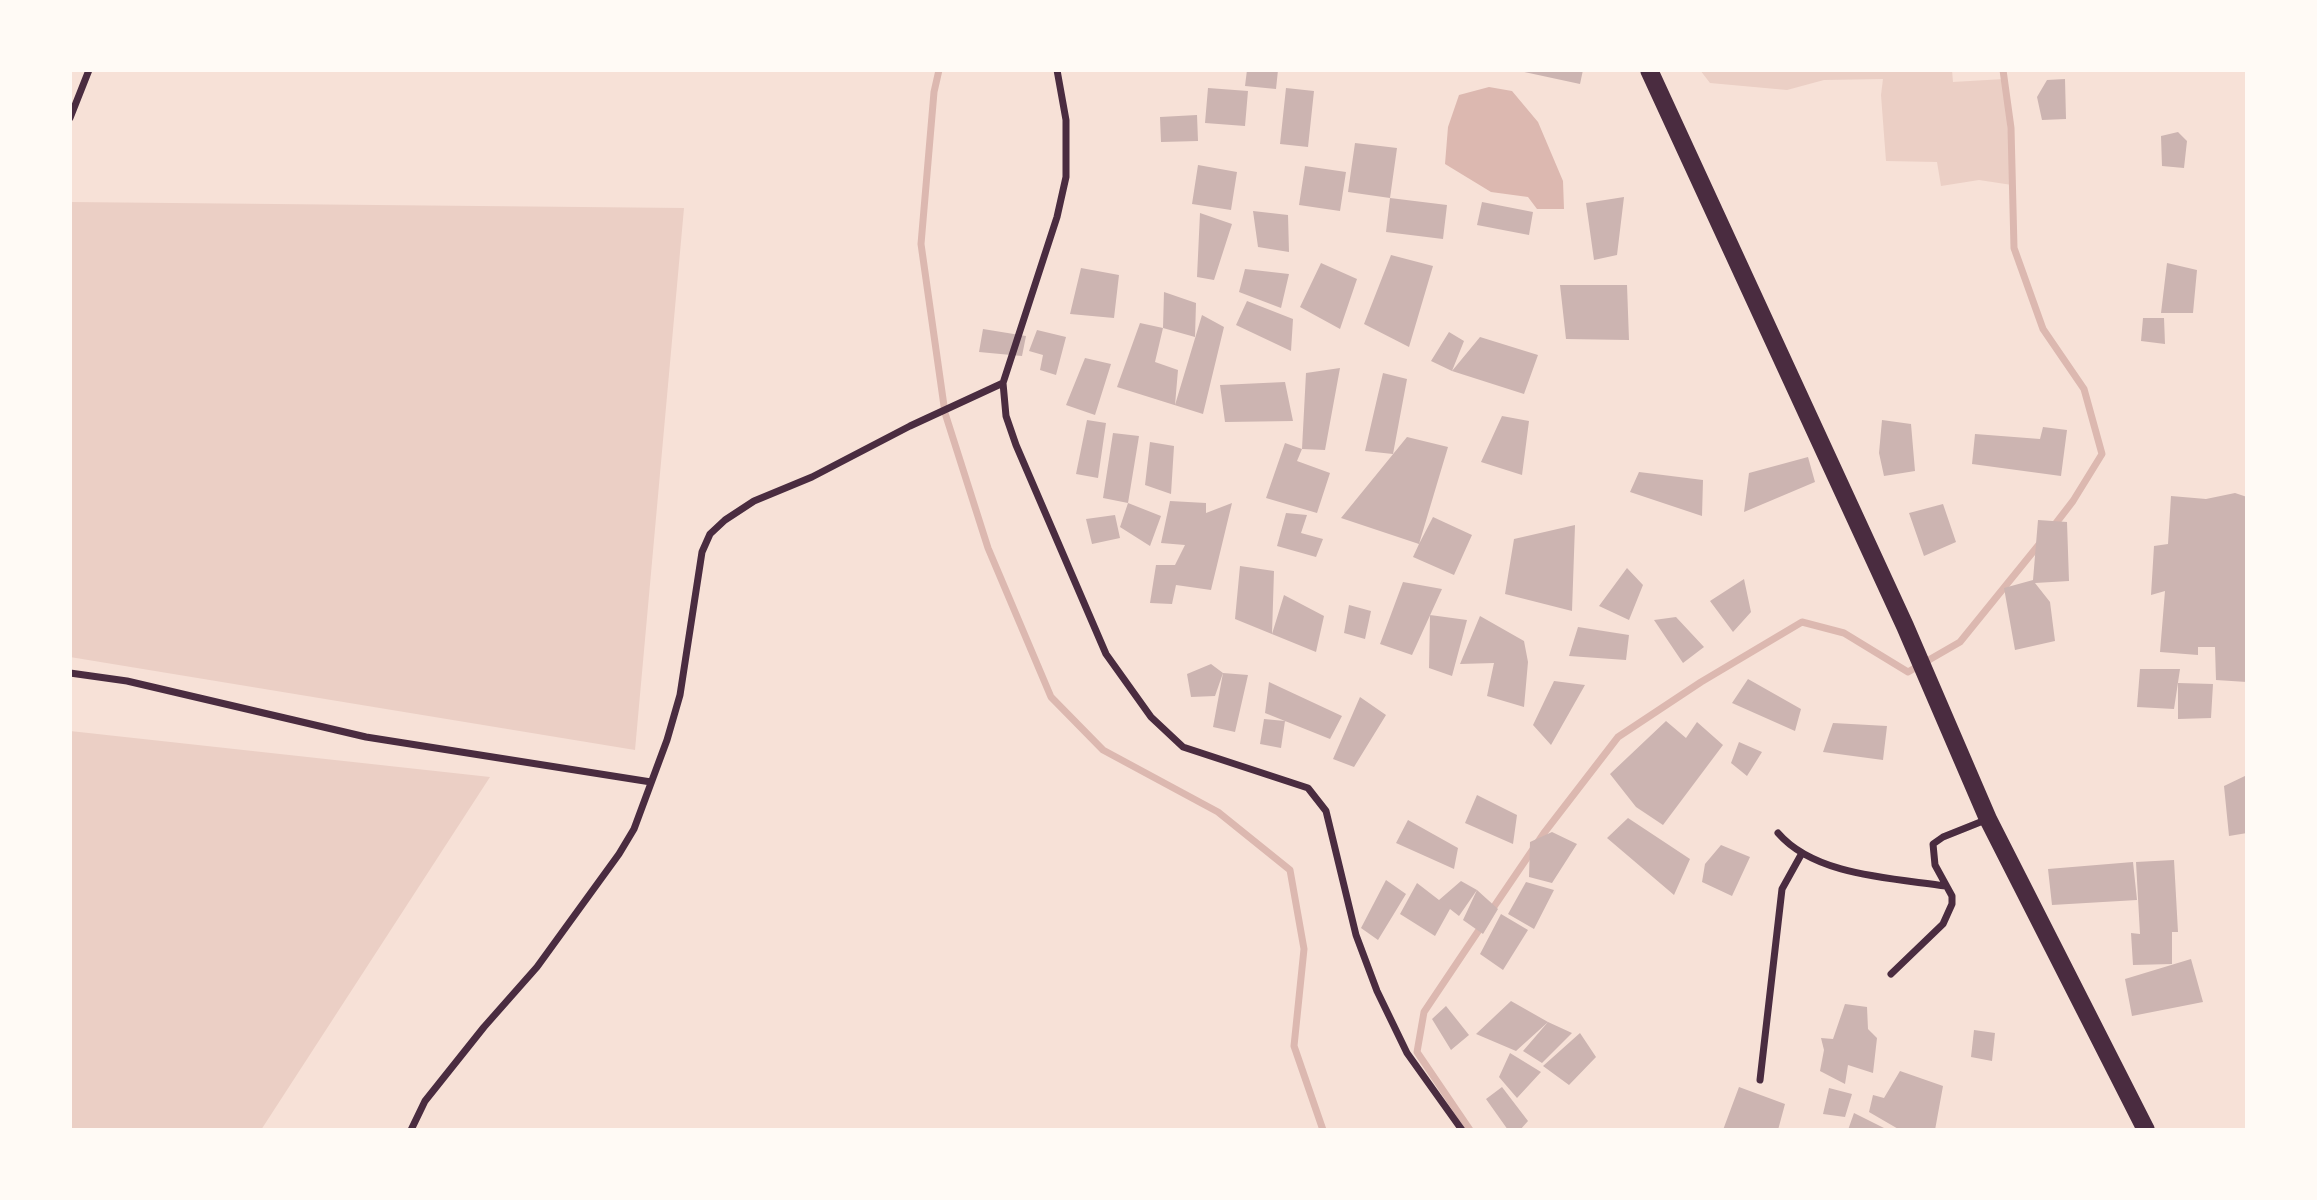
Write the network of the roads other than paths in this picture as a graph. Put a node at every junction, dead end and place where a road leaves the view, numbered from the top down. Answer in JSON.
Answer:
{"nodes":[{"id":1,"x":89,"y":70,"type":"edge"},
{"id":2,"x":1057,"y":70,"type":"edge"},
{"id":3,"x":1649,"y":70,"type":"edge"},
{"id":4,"x":70,"y":118,"type":"edge"},
{"id":5,"x":1003,"y":383,"type":"junction"},
{"id":6,"x":70,"y":673,"type":"edge"},
{"id":7,"x":651,"y":782,"type":"junction"},
{"id":8,"x":1988,"y":819,"type":"junction"},
{"id":9,"x":1778,"y":833,"type":"dead end"},
{"id":10,"x":1801,"y":853,"type":"junction"},
{"id":11,"x":1946,"y":886,"type":"junction"},
{"id":12,"x":1891,"y":974,"type":"dead end"},
{"id":13,"x":1760,"y":1080,"type":"dead end"},
{"id":14,"x":411,"y":1130,"type":"edge"},
{"id":15,"x":1462,"y":1130,"type":"edge"},
{"id":16,"x":2146,"y":1130,"type":"edge"}],
"edges":[{"from":1,"to":4,"type":"street"},
{"from":2,"to":5,"type":"street"},
{"from":3,"to":8,"type":"main road"},
{"from":5,"to":7,"type":"street"},
{"from":5,"to":15,"type":"street"},
{"from":6,"to":7,"type":"street"},
{"from":7,"to":14,"type":"street"},
{"from":8,"to":11,"type":"street"},
{"from":8,"to":16,"type":"main road"},
{"from":9,"to":10,"type":"street"},
{"from":10,"to":11,"type":"street"},
{"from":10,"to":13,"type":"street"},
{"from":11,"to":12,"type":"street"}]}
